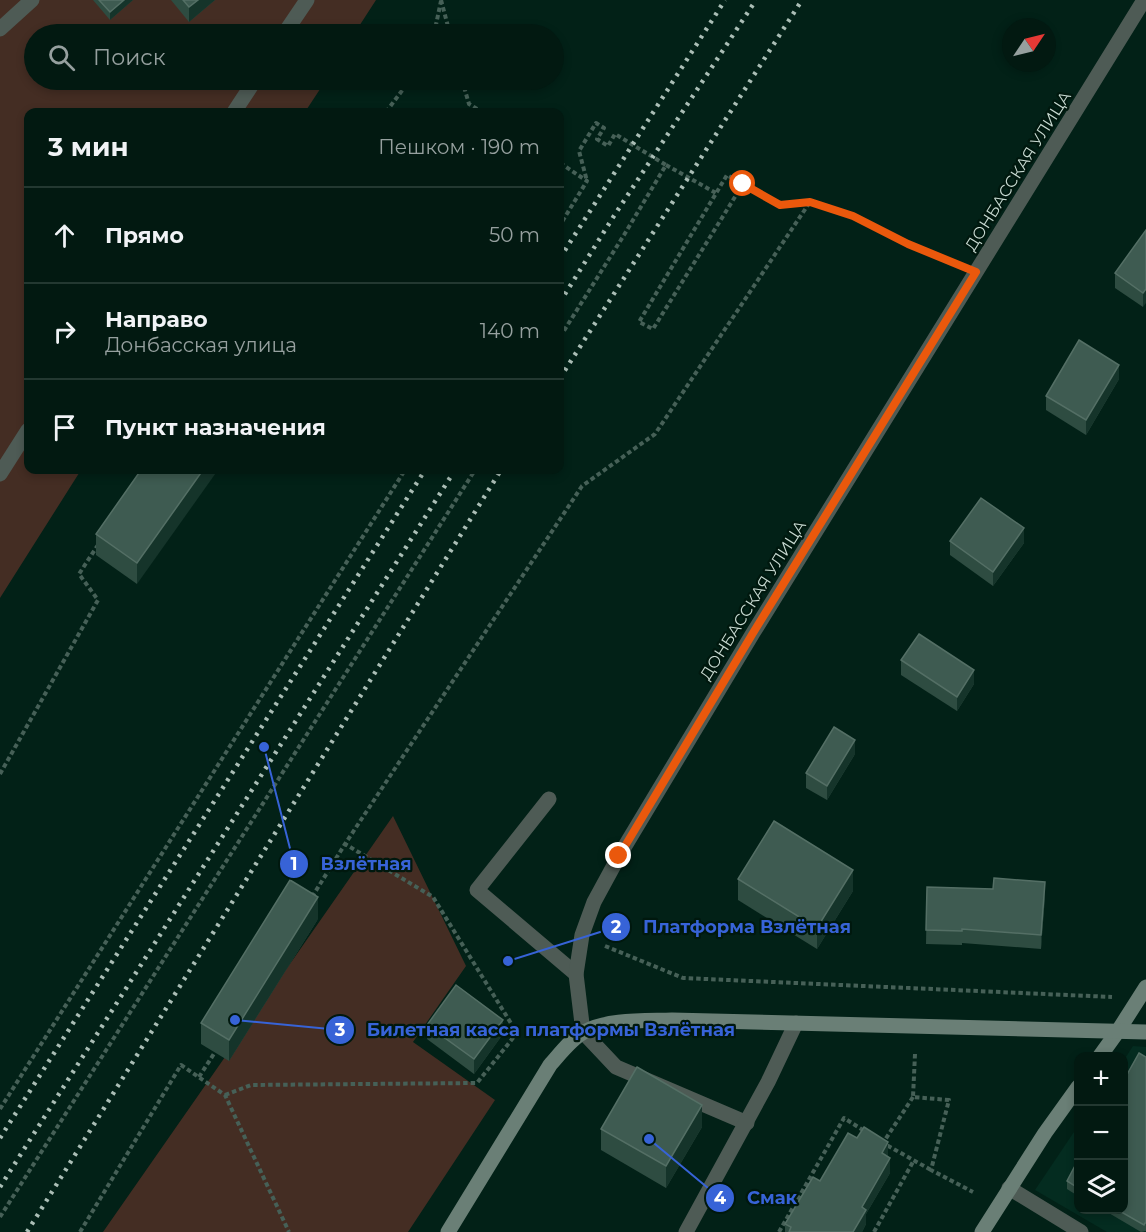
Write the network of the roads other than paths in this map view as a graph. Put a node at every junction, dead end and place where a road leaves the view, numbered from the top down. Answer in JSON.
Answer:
{"nodes":[{"id":1,"x":32,"y":0,"type":"edge"},
{"id":2,"x":307,"y":0,"type":"edge"},
{"id":3,"x":1144,"y":0,"type":"edge"},
{"id":4,"x":291,"y":24,"type":"edge"},
{"id":5,"x":0,"y":29,"type":"edge"},
{"id":6,"x":248,"y":90,"type":"edge"},
{"id":7,"x":237,"y":108,"type":"edge"},
{"id":8,"x":24,"y":436,"type":"edge"},
{"id":9,"x":0,"y":474,"type":"edge"},
{"id":10,"x":549,"y":799,"type":"dead end"},
{"id":11,"x":576,"y":974,"type":"junction"},
{"id":12,"x":1142,"y":992,"type":"edge"},
{"id":13,"x":796,"y":1023,"type":"junction"},
{"id":14,"x":583,"y":1032,"type":"junction"},
{"id":15,"x":1118,"y":1032,"type":"junction"},
{"id":16,"x":1146,"y":1032,"type":"edge"},
{"id":17,"x":1103,"y":1052,"type":"edge"},
{"id":18,"x":1074,"y":1092,"type":"edge"},
{"id":19,"x":747,"y":1123,"type":"junction"},
{"id":20,"x":1009,"y":1188,"type":"junction"},
{"id":21,"x":448,"y":1232,"type":"edge"},
{"id":22,"x":686,"y":1232,"type":"edge"},
{"id":23,"x":982,"y":1232,"type":"edge"},
{"id":24,"x":1081,"y":1232,"type":"edge"}],
"edges":[{"from":1,"to":5,"type":"street"},
{"from":2,"to":4,"type":"street"},
{"from":3,"to":11,"type":"street","name":"ДОНБАССКАЯ УЛИЦА"},
{"from":6,"to":7,"type":"street"},
{"from":8,"to":9,"type":"street"},
{"from":10,"to":11,"type":"street"},
{"from":11,"to":14,"type":"street","name":"ДОНБАССКАЯ УЛИЦА"},
{"from":12,"to":15,"type":"street"},
{"from":13,"to":14,"type":"street"},
{"from":13,"to":15,"type":"street"},
{"from":13,"to":19,"type":"street"},
{"from":14,"to":19,"type":"street"},
{"from":14,"to":21,"type":"street"},
{"from":15,"to":16,"type":"street"},
{"from":15,"to":17,"type":"street"},
{"from":18,"to":20,"type":"street"},
{"from":19,"to":22,"type":"street"},
{"from":20,"to":23,"type":"street"},
{"from":20,"to":24,"type":"street"}]}
